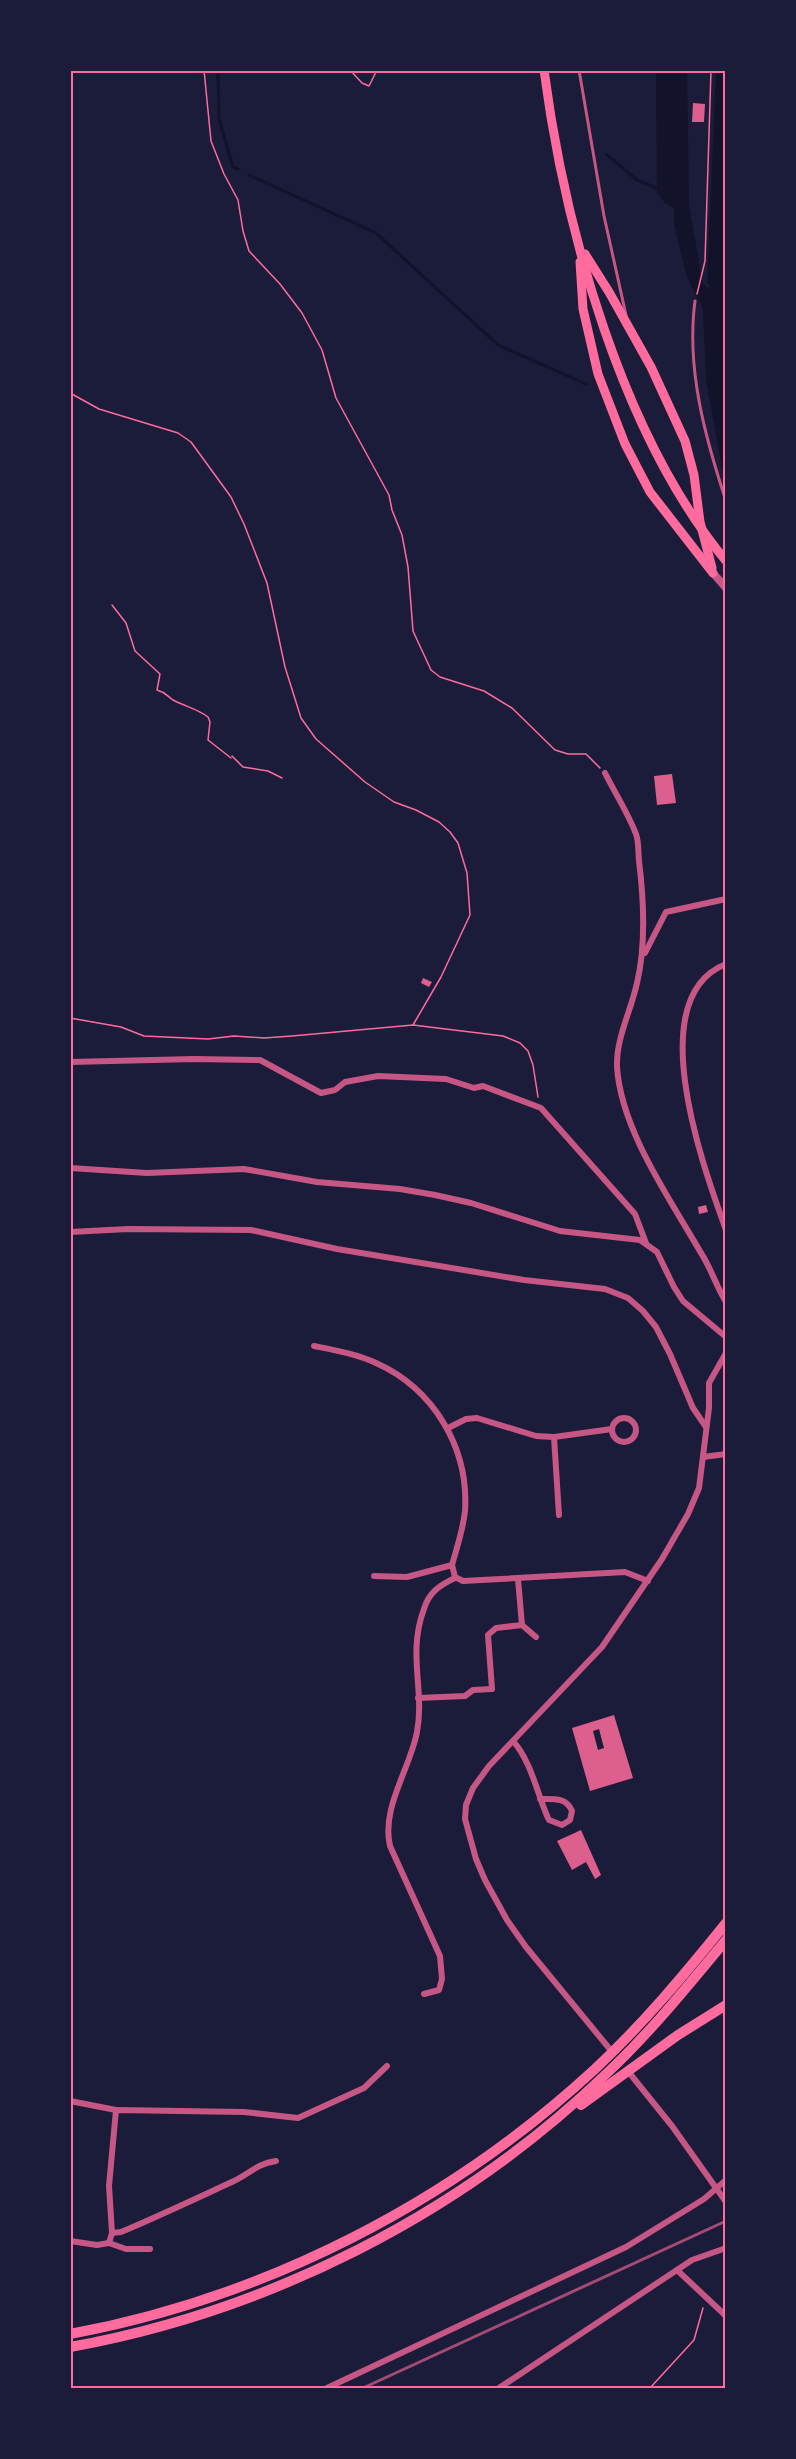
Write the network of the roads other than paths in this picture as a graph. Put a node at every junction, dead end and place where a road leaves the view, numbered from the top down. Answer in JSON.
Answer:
{"nodes":[{"id":1,"x":544,"y":70,"type":"edge"},
{"id":2,"x":579,"y":70,"type":"edge"},
{"id":3,"x":578,"y":244,"type":"junction"},
{"id":4,"x":695,"y":301,"type":"road end"},
{"id":5,"x":628,"y":325,"type":"junction"},
{"id":6,"x":726,"y":501,"type":"edge"},
{"id":7,"x":726,"y":561,"type":"edge"},
{"id":8,"x":713,"y":573,"type":"junction"},
{"id":9,"x":726,"y":588,"type":"edge"},
{"id":10,"x":604,"y":773,"type":"road end"},
{"id":11,"x":726,"y":899,"type":"edge"},
{"id":12,"x":643,"y":959,"type":"junction"},
{"id":13,"x":726,"y":964,"type":"edge"},
{"id":14,"x":70,"y":1062,"type":"edge"},
{"id":15,"x":70,"y":1168,"type":"edge"},
{"id":16,"x":726,"y":1230,"type":"edge"},
{"id":17,"x":70,"y":1232,"type":"edge"},
{"id":18,"x":646,"y":1243,"type":"junction"},
{"id":19,"x":726,"y":1302,"type":"edge"},
{"id":20,"x":726,"y":1336,"type":"edge"},
{"id":21,"x":314,"y":1346,"type":"dead end"},
{"id":22,"x":726,"y":1353,"type":"edge"},
{"id":23,"x":706,"y":1426,"type":"junction"},
{"id":24,"x":448,"y":1428,"type":"junction"},
{"id":25,"x":612,"y":1429,"type":"junction"},
{"id":26,"x":554,"y":1437,"type":"junction"},
{"id":27,"x":726,"y":1454,"type":"edge"},
{"id":28,"x":703,"y":1457,"type":"junction"},
{"id":29,"x":559,"y":1515,"type":"dead end"},
{"id":30,"x":452,"y":1565,"type":"junction"},
{"id":31,"x":374,"y":1576,"type":"dead end"},
{"id":32,"x":455,"y":1578,"type":"junction"},
{"id":33,"x":518,"y":1579,"type":"junction"},
{"id":34,"x":648,"y":1581,"type":"junction"},
{"id":35,"x":522,"y":1625,"type":"junction"},
{"id":36,"x":536,"y":1637,"type":"dead end"},
{"id":37,"x":418,"y":1698,"type":"junction"},
{"id":38,"x":513,"y":1741,"type":"junction"},
{"id":39,"x":540,"y":1799,"type":"junction"},
{"id":40,"x":726,"y":1923,"type":"edge"},
{"id":41,"x":726,"y":1940,"type":"edge"},
{"id":42,"x":424,"y":1994,"type":"dead end"},
{"id":43,"x":726,"y":2006,"type":"edge"},
{"id":44,"x":657,"y":2012,"type":"junction"},
{"id":45,"x":387,"y":2066,"type":"dead end"},
{"id":46,"x":70,"y":2101,"type":"edge"},
{"id":47,"x":116,"y":2109,"type":"junction"},
{"id":48,"x":555,"y":2119,"type":"junction"},
{"id":49,"x":276,"y":2161,"type":"dead end"},
{"id":50,"x":726,"y":2180,"type":"edge"},
{"id":51,"x":716,"y":2188,"type":"junction"},
{"id":52,"x":726,"y":2202,"type":"edge"},
{"id":53,"x":112,"y":2233,"type":"junction"},
{"id":54,"x":70,"y":2241,"type":"edge"},
{"id":55,"x":108,"y":2243,"type":"junction"},
{"id":56,"x":726,"y":2248,"type":"edge"},
{"id":57,"x":150,"y":2249,"type":"dead end"},
{"id":58,"x":677,"y":2270,"type":"junction"},
{"id":59,"x":726,"y":2316,"type":"edge"},
{"id":60,"x":70,"y":2334,"type":"edge"},
{"id":61,"x":70,"y":2347,"type":"edge"},
{"id":62,"x":327,"y":2388,"type":"edge"},
{"id":63,"x":499,"y":2388,"type":"edge"}],
"edges":[{"from":1,"to":3,"type":"main road"},
{"from":2,"to":5,"type":"lane"},
{"from":3,"to":5,"type":"main road"},
{"from":3,"to":7,"type":"main road"},
{"from":3,"to":8,"type":"main road"},
{"from":4,"to":6,"type":"lane"},
{"from":5,"to":8,"type":"main road"},
{"from":8,"to":9,"type":"street"},
{"from":10,"to":12,"type":"street"},
{"from":11,"to":12,"type":"street"},
{"from":12,"to":19,"type":"street"},
{"from":13,"to":16,"type":"street"},
{"from":14,"to":18,"type":"street"},
{"from":15,"to":18,"type":"street"},
{"from":17,"to":23,"type":"street"},
{"from":18,"to":20,"type":"street"},
{"from":21,"to":24,"type":"street"},
{"from":22,"to":23,"type":"street"},
{"from":23,"to":28,"type":"street"},
{"from":24,"to":26,"type":"street"},
{"from":24,"to":30,"type":"street"},
{"from":25,"to":25,"type":"street"},
{"from":25,"to":26,"type":"street"},
{"from":26,"to":29,"type":"street"},
{"from":27,"to":28,"type":"street"},
{"from":28,"to":34,"type":"street"},
{"from":30,"to":31,"type":"street"},
{"from":30,"to":32,"type":"street"},
{"from":32,"to":33,"type":"street"},
{"from":32,"to":37,"type":"street"},
{"from":33,"to":34,"type":"street"},
{"from":33,"to":35,"type":"street"},
{"from":34,"to":38,"type":"street"},
{"from":35,"to":36,"type":"street"},
{"from":35,"to":37,"type":"street"},
{"from":37,"to":42,"type":"street"},
{"from":38,"to":39,"type":"street"},
{"from":38,"to":51,"type":"street"},
{"from":39,"to":39,"type":"street"},
{"from":40,"to":44,"type":"highway"},
{"from":41,"to":44,"type":"highway"},
{"from":43,"to":48,"type":"highway"},
{"from":44,"to":48,"type":"highway"},
{"from":44,"to":60,"type":"highway"},
{"from":45,"to":47,"type":"street"},
{"from":46,"to":47,"type":"street"},
{"from":47,"to":53,"type":"street"},
{"from":48,"to":61,"type":"highway"},
{"from":49,"to":53,"type":"street"},
{"from":50,"to":51,"type":"street"},
{"from":51,"to":52,"type":"street"},
{"from":51,"to":62,"type":"street"},
{"from":53,"to":55,"type":"street"},
{"from":54,"to":55,"type":"street"},
{"from":55,"to":57,"type":"street"},
{"from":56,"to":58,"type":"street"},
{"from":58,"to":59,"type":"street"},
{"from":58,"to":63,"type":"street"}]}
